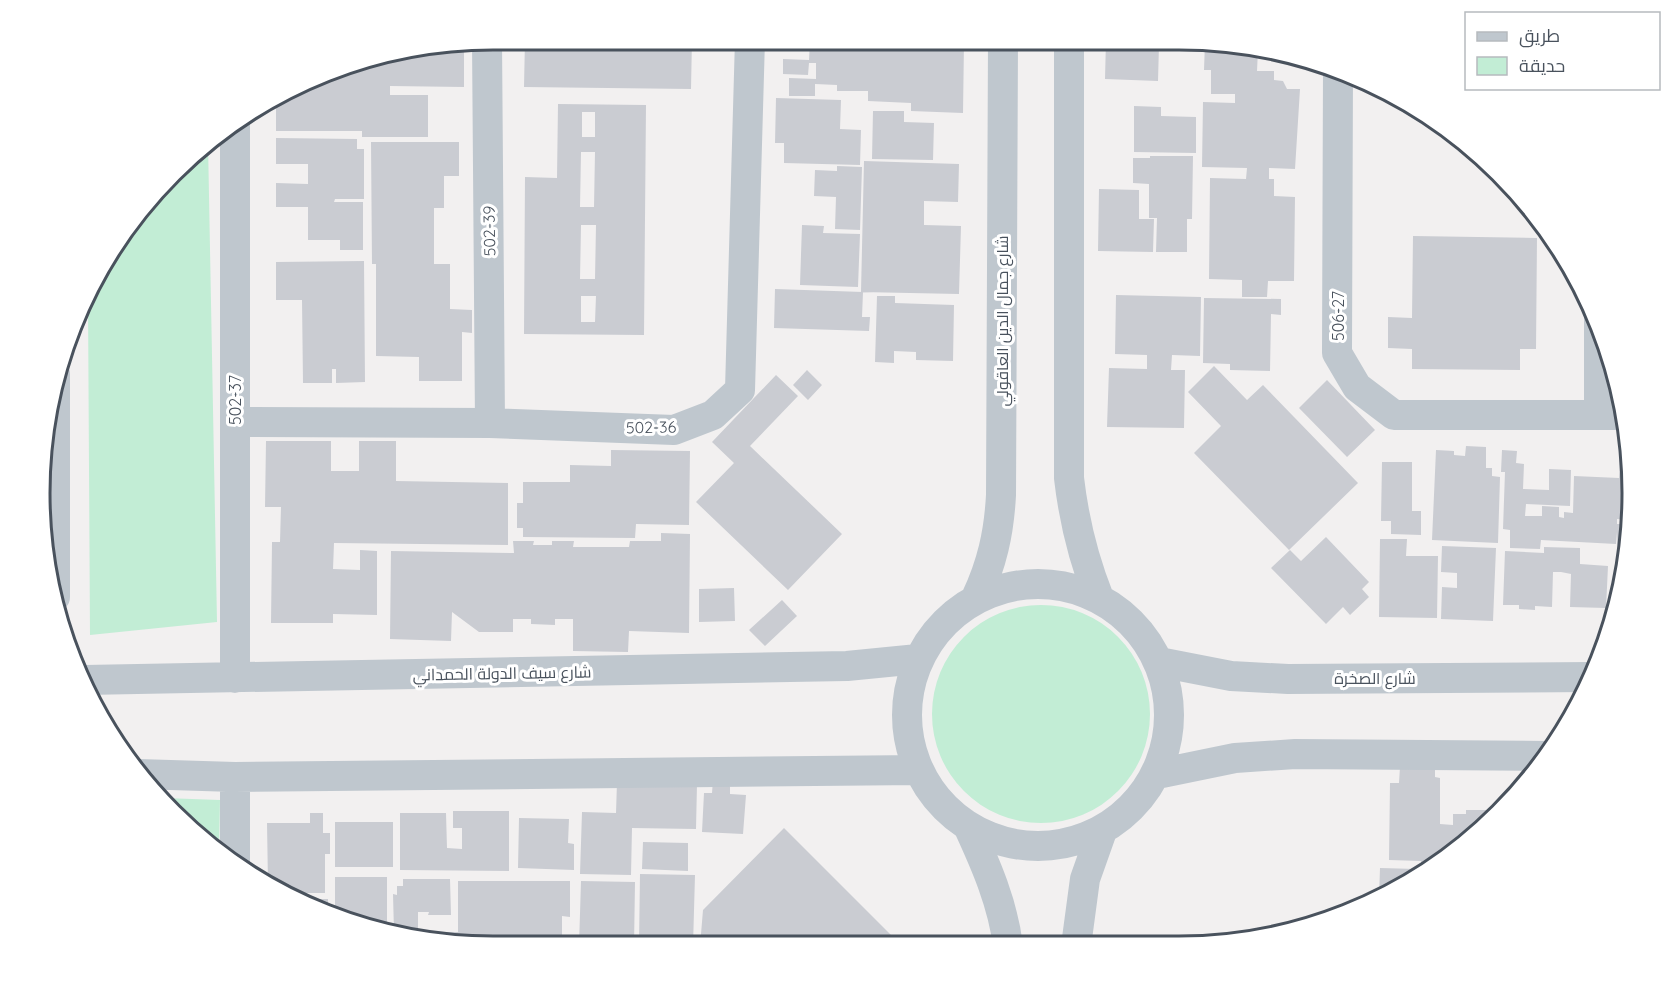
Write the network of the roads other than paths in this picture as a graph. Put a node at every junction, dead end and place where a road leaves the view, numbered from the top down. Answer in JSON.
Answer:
{"nodes":[{"id":1,"x":487,"y":50,"type":"edge"},
{"id":2,"x":750,"y":50,"type":"edge"},
{"id":3,"x":1003,"y":50,"type":"edge"},
{"id":4,"x":1069,"y":50,"type":"edge"},
{"id":5,"x":1338,"y":79,"type":"edge"},
{"id":6,"x":235,"y":132,"type":"edge"},
{"id":7,"x":1607,"y":378,"type":"edge"},
{"id":8,"x":1612,"y":415,"type":"edge"},
{"id":9,"x":235,"y":422,"type":"junction"},
{"id":10,"x":490,"y":423,"type":"junction"},
{"id":11,"x":53,"y":434,"type":"edge"},
{"id":12,"x":55,"y":560,"type":"edge"},
{"id":13,"x":1100,"y":597,"type":"junction"},
{"id":14,"x":976,"y":598,"type":"junction"},
{"id":15,"x":918,"y":659,"type":"junction"},
{"id":16,"x":1159,"y":662,"type":"junction"},
{"id":17,"x":1583,"y":677,"type":"edge"},
{"id":18,"x":235,"y":678,"type":"junction"},
{"id":19,"x":91,"y":680,"type":"edge"},
{"id":20,"x":1536,"y":756,"type":"edge"},
{"id":21,"x":919,"y":770,"type":"junction"},
{"id":22,"x":151,"y":774,"type":"edge"},
{"id":23,"x":1157,"y":774,"type":"junction"},
{"id":24,"x":235,"y":777,"type":"junction"},
{"id":25,"x":968,"y":826,"type":"junction"},
{"id":26,"x":1102,"y":831,"type":"junction"},
{"id":27,"x":235,"y":854,"type":"edge"},
{"id":28,"x":1006,"y":936,"type":"edge"},
{"id":29,"x":1077,"y":936,"type":"edge"}],
"edges":[{"from":1,"to":10,"type":"street","name":"502-39"},
{"from":2,"to":10,"type":"street","name":"502-36"},
{"from":3,"to":14,"type":"street","name":"شارع جمال الدين العاقولي"},
{"from":4,"to":13,"type":"street"},
{"from":5,"to":8,"type":"street","name":"506-27"},
{"from":6,"to":9,"type":"street","name":"502-37"},
{"from":7,"to":8,"type":"street"},
{"from":9,"to":10,"type":"street","name":"502-36"},
{"from":9,"to":18,"type":"street","name":"502-37"},
{"from":11,"to":12,"type":"street"},
{"from":13,"to":14,"type":"street"},
{"from":13,"to":16,"type":"street"},
{"from":14,"to":15,"type":"street"},
{"from":15,"to":18,"type":"street","name":"شارع سيف الدولة الحمداني"},
{"from":15,"to":21,"type":"street"},
{"from":16,"to":17,"type":"street","name":"شارع الصخرة"},
{"from":16,"to":23,"type":"street"},
{"from":18,"to":19,"type":"street","name":"شارع سيف الدولة الحمداني"},
{"from":20,"to":23,"type":"street"},
{"from":21,"to":24,"type":"street"},
{"from":21,"to":25,"type":"street"},
{"from":22,"to":24,"type":"street"},
{"from":23,"to":26,"type":"street"},
{"from":24,"to":27,"type":"street"},
{"from":25,"to":26,"type":"street"},
{"from":25,"to":28,"type":"street"},
{"from":26,"to":29,"type":"street"}]}
